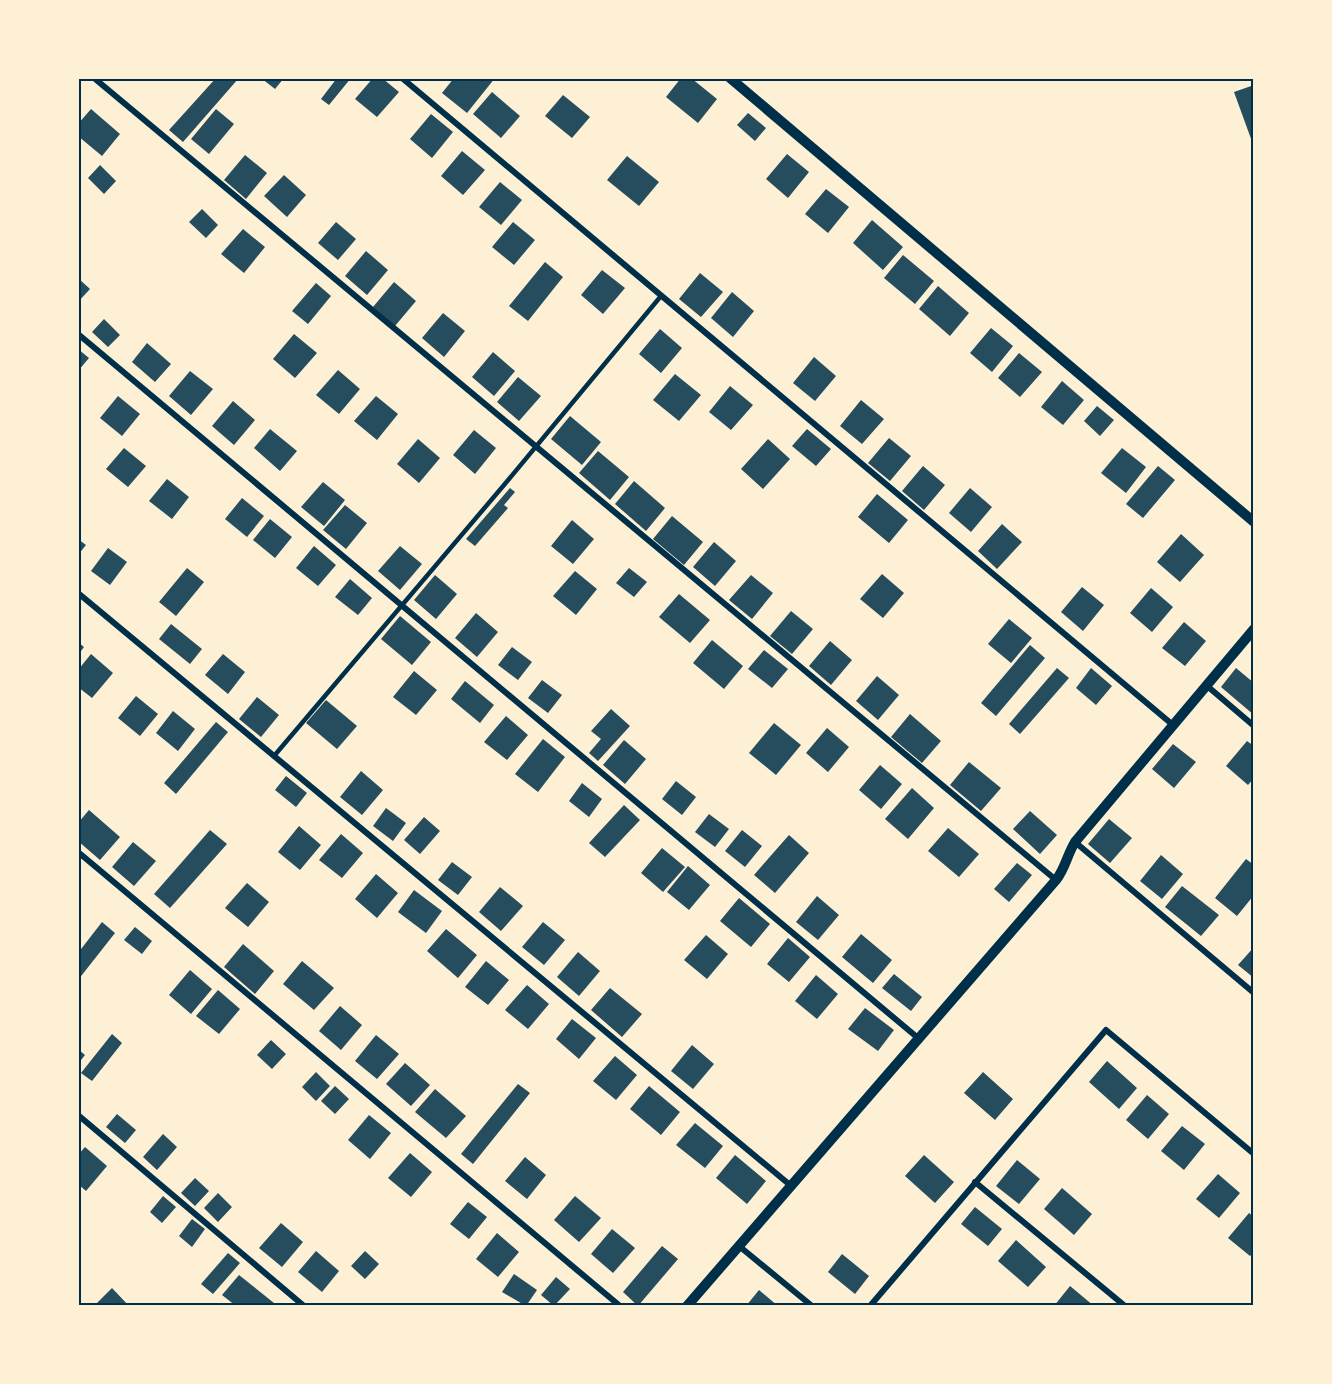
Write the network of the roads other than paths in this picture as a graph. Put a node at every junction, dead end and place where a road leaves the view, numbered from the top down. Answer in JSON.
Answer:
{"nodes":[{"id":1,"x":94,"y":78,"type":"edge"},
{"id":2,"x":402,"y":78,"type":"edge"},
{"id":3,"x":730,"y":78,"type":"edge"},
{"id":4,"x":661,"y":296,"type":"junction"},
{"id":5,"x":78,"y":334,"type":"edge"},
{"id":6,"x":535,"y":446,"type":"junction"},
{"id":7,"x":1254,"y":522,"type":"edge"},
{"id":8,"x":78,"y":593,"type":"edge"},
{"id":9,"x":401,"y":604,"type":"junction"},
{"id":10,"x":1254,"y":629,"type":"edge"},
{"id":11,"x":1206,"y":685,"type":"junction"},
{"id":12,"x":1173,"y":724,"type":"junction"},
{"id":13,"x":1254,"y":726,"type":"edge"},
{"id":14,"x":274,"y":756,"type":"junction"},
{"id":15,"x":1075,"y":842,"type":"junction"},
{"id":16,"x":78,"y":852,"type":"edge"},
{"id":17,"x":1056,"y":880,"type":"junction"},
{"id":18,"x":1254,"y":993,"type":"edge"},
{"id":19,"x":918,"y":1038,"type":"junction"},
{"id":20,"x":78,"y":1115,"type":"edge"},
{"id":21,"x":1254,"y":1154,"type":"edge"},
{"id":22,"x":975,"y":1182,"type":"junction"},
{"id":23,"x":790,"y":1185,"type":"junction"},
{"id":24,"x":739,"y":1246,"type":"junction"},
{"id":25,"x":304,"y":1306,"type":"edge"},
{"id":26,"x":621,"y":1306,"type":"edge"},
{"id":27,"x":687,"y":1306,"type":"edge"},
{"id":28,"x":812,"y":1306,"type":"edge"},
{"id":29,"x":870,"y":1306,"type":"edge"},
{"id":30,"x":1125,"y":1306,"type":"edge"}],
"edges":[{"from":1,"to":6,"type":"street"},
{"from":2,"to":4,"type":"street"},
{"from":3,"to":7,"type":"street"},
{"from":4,"to":6,"type":"lane"},
{"from":4,"to":12,"type":"street"},
{"from":5,"to":9,"type":"street"},
{"from":6,"to":9,"type":"lane"},
{"from":6,"to":17,"type":"street"},
{"from":8,"to":14,"type":"street"},
{"from":9,"to":14,"type":"lane"},
{"from":9,"to":19,"type":"street"},
{"from":10,"to":11,"type":"street"},
{"from":11,"to":12,"type":"street"},
{"from":11,"to":13,"type":"street"},
{"from":12,"to":15,"type":"street"},
{"from":14,"to":23,"type":"street"},
{"from":15,"to":17,"type":"street"},
{"from":15,"to":18,"type":"street"},
{"from":16,"to":26,"type":"street"},
{"from":17,"to":19,"type":"street"},
{"from":19,"to":23,"type":"street"},
{"from":20,"to":25,"type":"street"},
{"from":21,"to":22,"type":"street"},
{"from":22,"to":29,"type":"street"},
{"from":22,"to":30,"type":"street"},
{"from":23,"to":24,"type":"street"},
{"from":24,"to":27,"type":"street"},
{"from":24,"to":28,"type":"street"}]}
